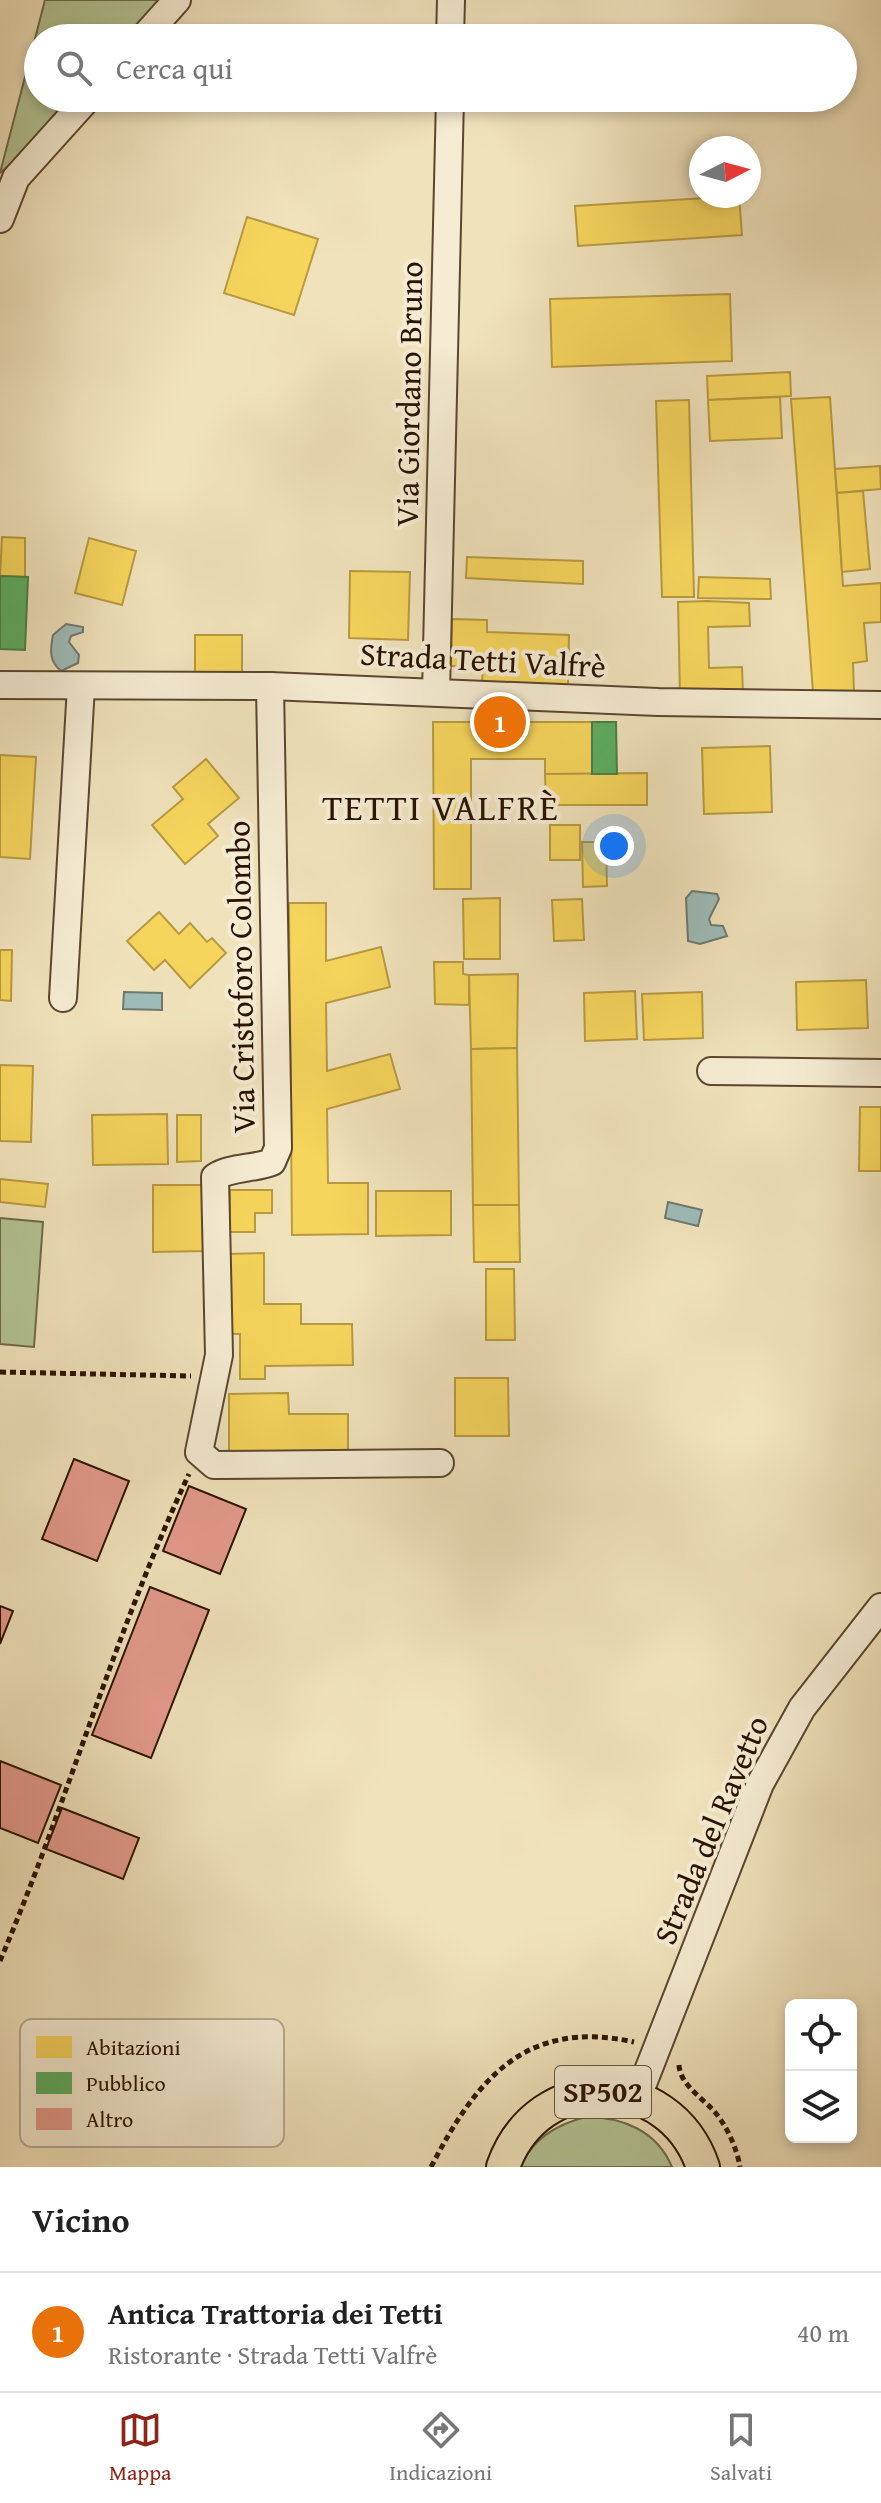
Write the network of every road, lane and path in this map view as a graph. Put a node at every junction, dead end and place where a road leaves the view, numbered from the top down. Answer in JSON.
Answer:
{"nodes":[{"id":1,"x":177,"y":0,"type":"edge"},
{"id":2,"x":451,"y":0,"type":"edge"},
{"id":3,"x":156,"y":24,"type":"edge"},
{"id":4,"x":450,"y":24,"type":"edge"},
{"id":5,"x":75,"y":112,"type":"edge"},
{"id":6,"x":450,"y":112,"type":"edge"},
{"id":7,"x":0,"y":219,"type":"edge"},
{"id":8,"x":0,"y":685,"type":"edge"},
{"id":9,"x":81,"y":686,"type":"junction"},
{"id":10,"x":270,"y":686,"type":"junction"},
{"id":11,"x":436,"y":692,"type":"junction"},
{"id":12,"x":881,"y":705,"type":"edge"},
{"id":13,"x":63,"y":998,"type":"dead end"},
{"id":14,"x":711,"y":1071,"type":"dead end"},
{"id":15,"x":881,"y":1073,"type":"edge"},
{"id":16,"x":0,"y":1372,"type":"edge"},
{"id":17,"x":214,"y":1377,"type":"junction"},
{"id":18,"x":199,"y":1452,"type":"junction"},
{"id":19,"x":440,"y":1463,"type":"dead end"},
{"id":20,"x":881,"y":1607,"type":"edge"},
{"id":21,"x":0,"y":1961,"type":"edge"},
{"id":22,"x":668,"y":2050,"type":"junction"},
{"id":23,"x":637,"y":2099,"type":"junction"},
{"id":24,"x":431,"y":2167,"type":"edge"},
{"id":25,"x":503,"y":2167,"type":"edge"},
{"id":26,"x":703,"y":2167,"type":"edge"},
{"id":27,"x":740,"y":2167,"type":"edge"}],
"edges":[{"from":1,"to":3,"type":"street"},
{"from":2,"to":4,"type":"street"},
{"from":5,"to":7,"type":"street"},
{"from":6,"to":11,"type":"street","name":"Via Giordano Bruno"},
{"from":8,"to":9,"type":"street","name":"Strada Tetti Valfrè"},
{"from":9,"to":10,"type":"street","name":"Strada Tetti Valfrè"},
{"from":9,"to":13,"type":"street"},
{"from":10,"to":11,"type":"street","name":"Strada Tetti Valfrè"},
{"from":10,"to":17,"type":"street","name":"Via Cristoforo Colombo"},
{"from":11,"to":12,"type":"street","name":"Strada Tetti Valfrè"},
{"from":14,"to":15,"type":"street"},
{"from":16,"to":17,"type":"path"},
{"from":17,"to":18,"type":"street","name":"Via Cristoforo Colombo"},
{"from":18,"to":19,"type":"street"},
{"from":18,"to":21,"type":"path"},
{"from":20,"to":22,"type":"street","name":"Strada del Ravetto"},
{"from":22,"to":23,"type":"street","name":"Strada del Ravetto"},
{"from":22,"to":24,"type":"path"},
{"from":22,"to":27,"type":"path"},
{"from":23,"to":25,"type":"main road","number":"SP502"},
{"from":23,"to":26,"type":"main road","number":"SP502"}]}
